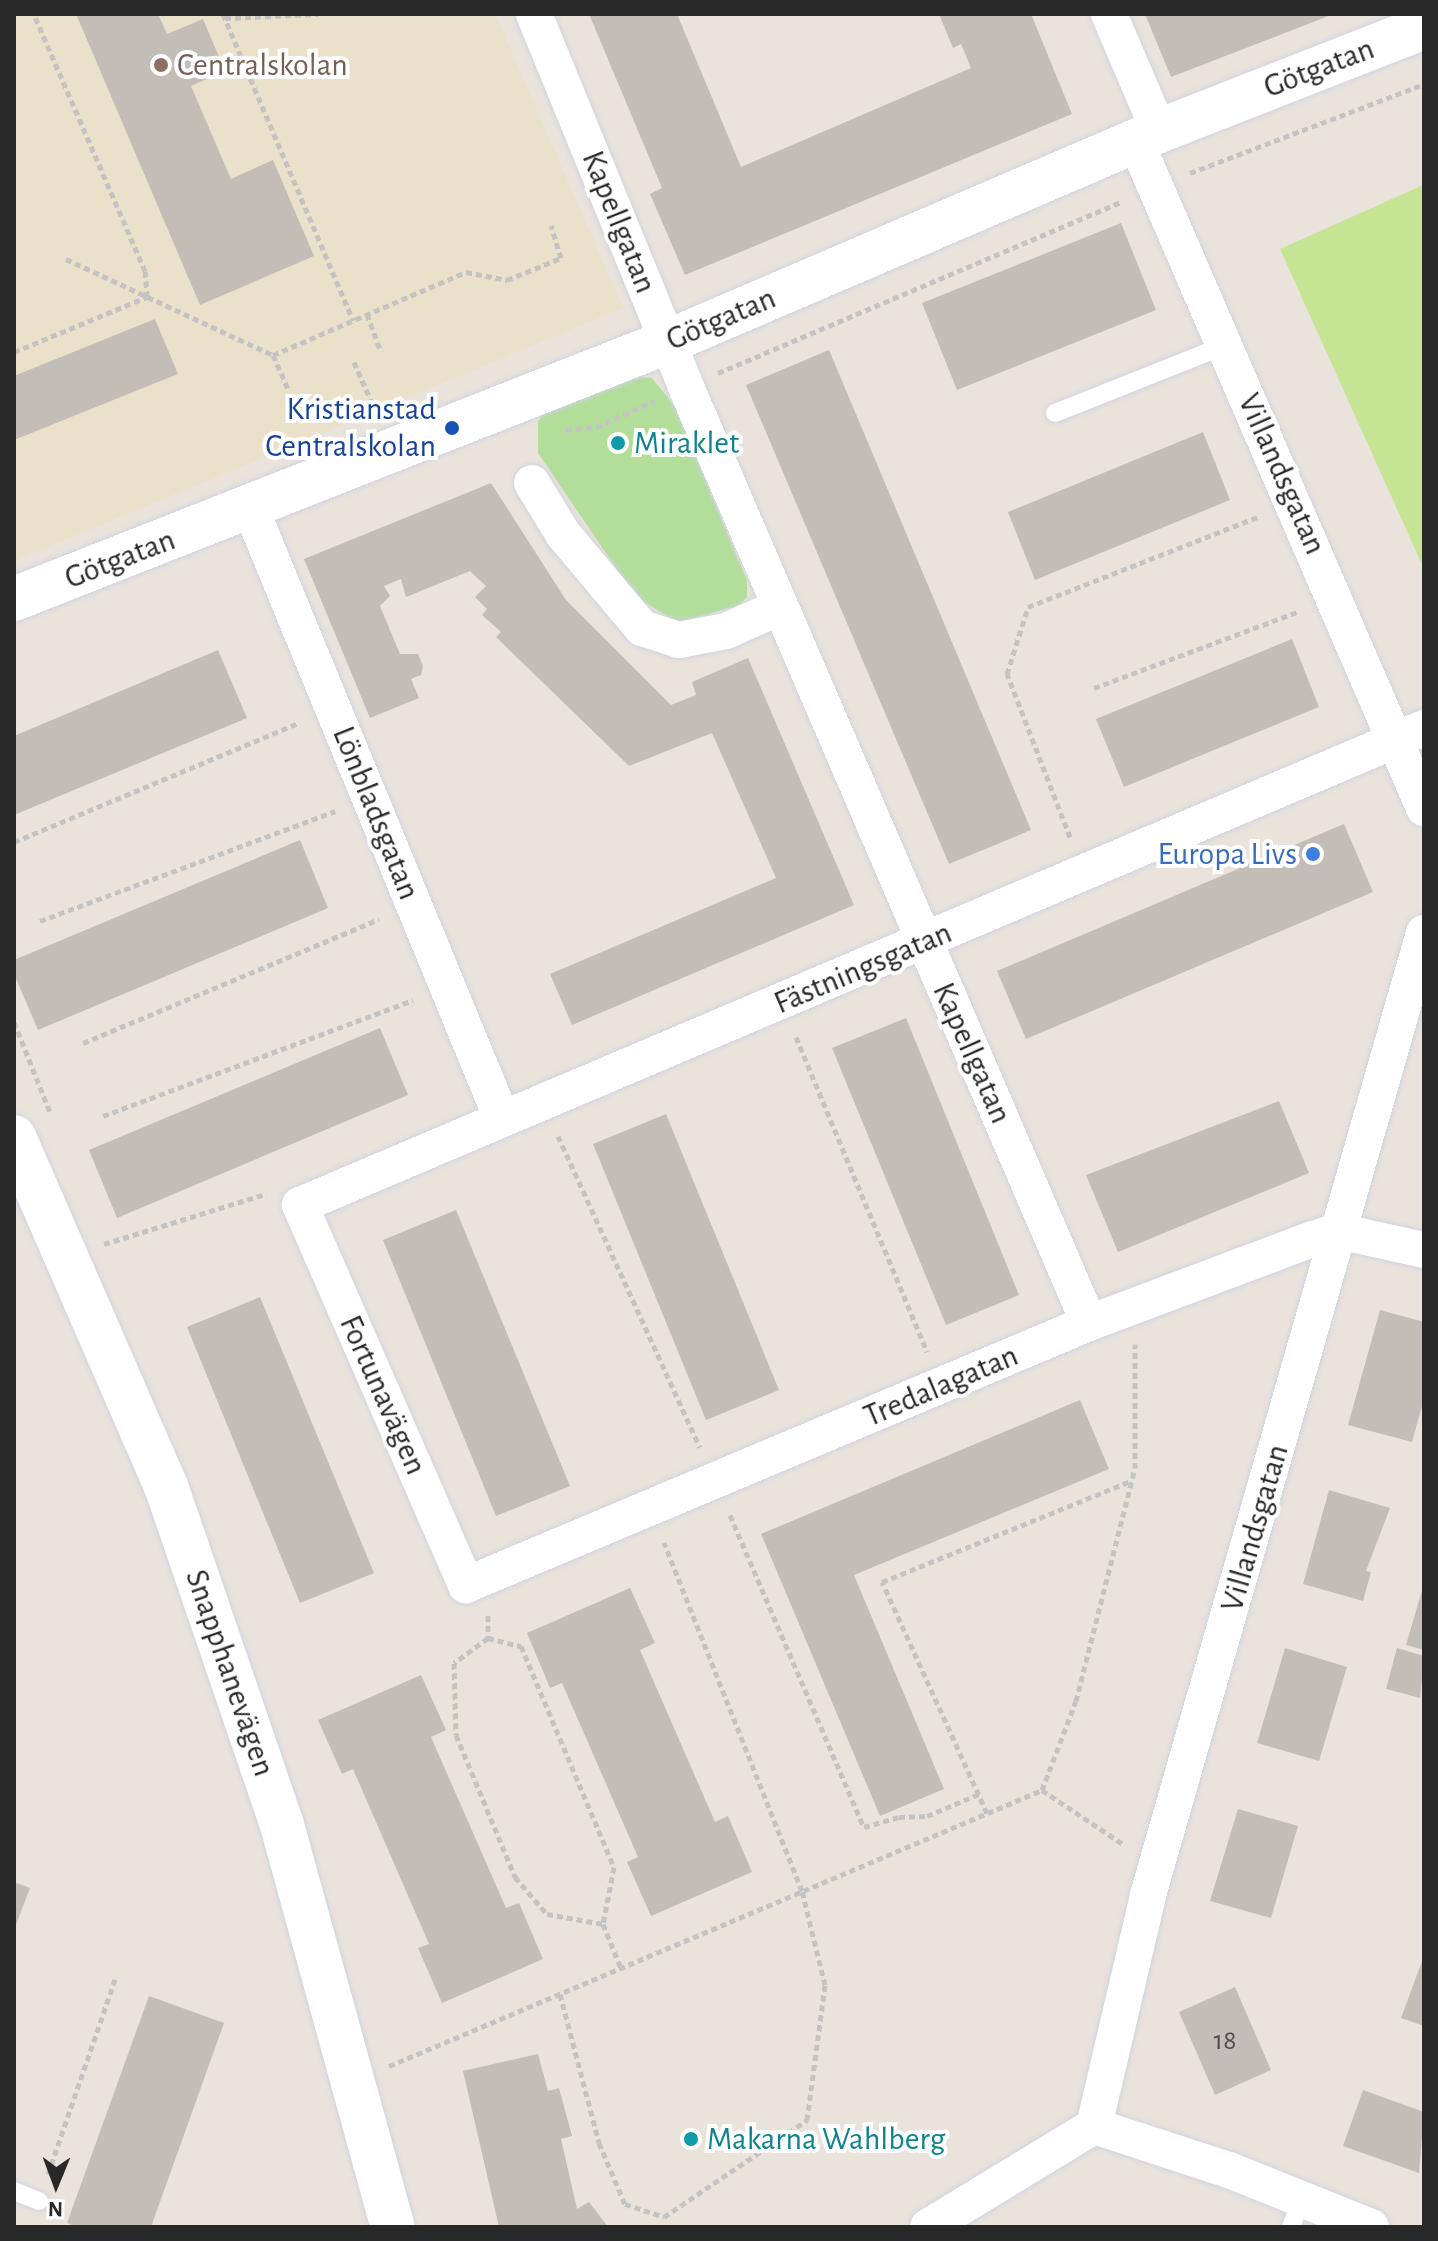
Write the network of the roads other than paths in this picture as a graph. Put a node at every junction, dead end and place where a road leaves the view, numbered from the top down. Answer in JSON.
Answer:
{"nodes":[{"id":1,"x":534,"y":14,"type":"edge"},
{"id":2,"x":1109,"y":14,"type":"edge"},
{"id":3,"x":1424,"y":27,"type":"edge"},
{"id":4,"x":1147,"y":137,"type":"junction"},
{"id":5,"x":667,"y":342,"type":"junction"},
{"id":6,"x":1226,"y":345,"type":"junction"},
{"id":7,"x":1055,"y":413,"type":"dead end"},
{"id":8,"x":532,"y":483,"type":"dead end"},
{"id":9,"x":250,"y":507,"type":"junction"},
{"id":10,"x":14,"y":599,"type":"edge"},
{"id":11,"x":780,"y":607,"type":"junction"},
{"id":12,"x":1410,"y":733,"type":"edge"},
{"id":13,"x":1424,"y":808,"type":"edge"},
{"id":14,"x":1424,"y":933,"type":"edge"},
{"id":15,"x":924,"y":943,"type":"junction"},
{"id":16,"x":502,"y":1119,"type":"junction"},
{"id":17,"x":14,"y":1137,"type":"edge"},
{"id":18,"x":300,"y":1205,"type":"joint"},
{"id":19,"x":1338,"y":1231,"type":"junction"},
{"id":20,"x":1424,"y":1250,"type":"edge"},
{"id":21,"x":1089,"y":1323,"type":"junction"},
{"id":22,"x":466,"y":1585,"type":"joint"},
{"id":23,"x":1094,"y":2126,"type":"junction"},
{"id":24,"x":14,"y":2191,"type":"edge"},
{"id":25,"x":39,"y":2201,"type":"road end"},
{"id":26,"x":1297,"y":2213,"type":"edge"},
{"id":27,"x":393,"y":2227,"type":"edge"},
{"id":28,"x":928,"y":2227,"type":"edge"},
{"id":29,"x":1371,"y":2227,"type":"edge"}],
"edges":[{"from":1,"to":5,"type":"street","name":"Kapellgatan"},
{"from":2,"to":4,"type":"street","name":"Villandsgatan"},
{"from":3,"to":4,"type":"street","name":"Götgatan"},
{"from":4,"to":5,"type":"street","name":"Götgatan"},
{"from":4,"to":6,"type":"street","name":"Villandsgatan"},
{"from":5,"to":9,"type":"street","name":"Götgatan"},
{"from":5,"to":11,"type":"street","name":"Kapellgatan"},
{"from":6,"to":7,"type":"lane"},
{"from":6,"to":12,"type":"street","name":"Villandsgatan"},
{"from":8,"to":11,"type":"street"},
{"from":9,"to":10,"type":"street","name":"Götgatan"},
{"from":9,"to":16,"type":"street","name":"Lönbladsgatan"},
{"from":11,"to":15,"type":"street","name":"Kapellgatan"},
{"from":12,"to":13,"type":"street","name":"Villandsgatan"},
{"from":12,"to":15,"type":"street","name":"Fästningsgatan"},
{"from":14,"to":19,"type":"street","name":"Villandsgatan"},
{"from":15,"to":16,"type":"street","name":"Fästningsgatan"},
{"from":15,"to":21,"type":"street","name":"Kapellgatan"},
{"from":16,"to":18,"type":"street","name":"Fästningsgatan"},
{"from":17,"to":27,"type":"street","name":"Snapphanevägen"},
{"from":18,"to":22,"type":"street","name":"Fortunavägen"},
{"from":19,"to":20,"type":"street"},
{"from":19,"to":21,"type":"street","name":"Tredalagatan"},
{"from":19,"to":23,"type":"street","name":"Villandsgatan"},
{"from":21,"to":22,"type":"street","name":"Tredalagatan"},
{"from":23,"to":26,"type":"street"},
{"from":23,"to":28,"type":"street"},
{"from":24,"to":25,"type":"lane"},
{"from":26,"to":29,"type":"street"}]}
